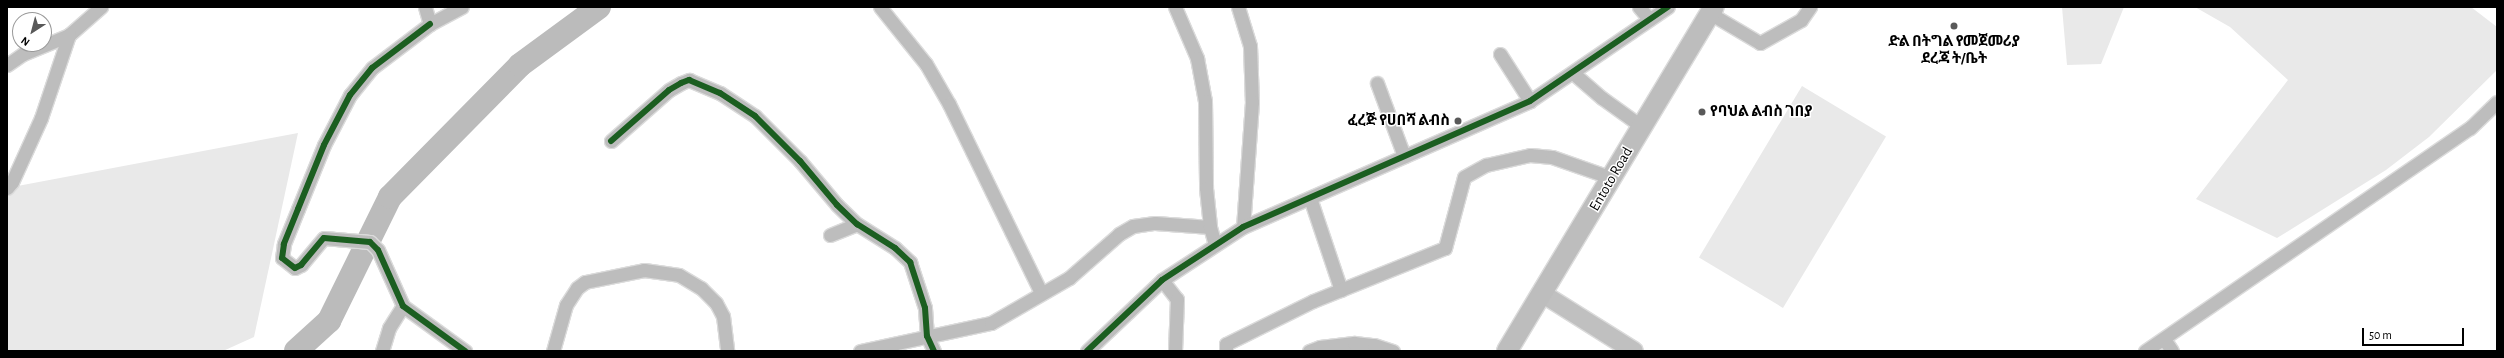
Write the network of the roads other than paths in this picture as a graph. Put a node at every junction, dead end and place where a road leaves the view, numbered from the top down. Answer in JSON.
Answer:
{"nodes":[{"id":1,"x":101,"y":7,"type":"edge"},
{"id":2,"x":425,"y":7,"type":"edge"},
{"id":3,"x":462,"y":7,"type":"edge"},
{"id":4,"x":880,"y":7,"type":"edge"},
{"id":5,"x":1175,"y":7,"type":"edge"},
{"id":6,"x":1238,"y":7,"type":"edge"},
{"id":7,"x":1639,"y":7,"type":"edge"},
{"id":8,"x":1668,"y":7,"type":"edge"},
{"id":9,"x":1810,"y":7,"type":"edge"},
{"id":10,"x":1712,"y":11,"type":"edge"},
{"id":11,"x":1649,"y":19,"type":"junction"},
{"id":12,"x":430,"y":24,"type":"junction"},
{"id":13,"x":69,"y":35,"type":"junction"},
{"id":14,"x":1500,"y":54,"type":"dead end"},
{"id":15,"x":7,"y":65,"type":"edge"},
{"id":16,"x":1573,"y":73,"type":"junction"},
{"id":17,"x":1377,"y":83,"type":"dead end"},
{"id":18,"x":1530,"y":101,"type":"junction"},
{"id":19,"x":2497,"y":102,"type":"edge"},
{"id":20,"x":1641,"y":126,"type":"junction"},
{"id":21,"x":611,"y":141,"type":"dead end"},
{"id":22,"x":1404,"y":156,"type":"junction"},
{"id":23,"x":1612,"y":178,"type":"junction"},
{"id":24,"x":7,"y":188,"type":"edge"},
{"id":25,"x":1310,"y":198,"type":"junction"},
{"id":26,"x":857,"y":224,"type":"junction"},
{"id":27,"x":1210,"y":226,"type":"junction"},
{"id":28,"x":1243,"y":227,"type":"junction"},
{"id":29,"x":830,"y":235,"type":"dead end"},
{"id":30,"x":1215,"y":244,"type":"junction"},
{"id":31,"x":1162,"y":280,"type":"junction"},
{"id":32,"x":1341,"y":290,"type":"junction"},
{"id":33,"x":1041,"y":294,"type":"junction"},
{"id":34,"x":1543,"y":294,"type":"junction"},
{"id":35,"x":403,"y":306,"type":"junction"},
{"id":36,"x":927,"y":336,"type":"junction"},
{"id":37,"x":2164,"y":339,"type":"junction"},
{"id":38,"x":382,"y":351,"type":"edge"},
{"id":39,"x":465,"y":351,"type":"edge"},
{"id":40,"x":553,"y":351,"type":"edge"},
{"id":41,"x":727,"y":351,"type":"edge"},
{"id":42,"x":860,"y":351,"type":"edge"},
{"id":43,"x":934,"y":351,"type":"edge"},
{"id":44,"x":1087,"y":351,"type":"edge"},
{"id":45,"x":1175,"y":351,"type":"edge"},
{"id":46,"x":1226,"y":351,"type":"edge"},
{"id":47,"x":1309,"y":351,"type":"edge"},
{"id":48,"x":1393,"y":351,"type":"edge"},
{"id":49,"x":1508,"y":351,"type":"edge"},
{"id":50,"x":1634,"y":351,"type":"edge"},
{"id":51,"x":2145,"y":351,"type":"edge"},
{"id":52,"x":2172,"y":351,"type":"edge"}],
"edges":[{"from":1,"to":13,"type":"street"},
{"from":2,"to":12,"type":"street"},
{"from":3,"to":12,"type":"street"},
{"from":4,"to":33,"type":"street"},
{"from":5,"to":27,"type":"street"},
{"from":6,"to":28,"type":"street"},
{"from":7,"to":11,"type":"street"},
{"from":8,"to":11,"type":"street"},
{"from":9,"to":10,"type":"street"},
{"from":10,"to":20,"type":"main road","name":"Entoto Road"},
{"from":11,"to":16,"type":"street"},
{"from":12,"to":35,"type":"street"},
{"from":13,"to":15,"type":"street"},
{"from":13,"to":24,"type":"street"},
{"from":14,"to":18,"type":"street"},
{"from":16,"to":18,"type":"street"},
{"from":16,"to":20,"type":"street"},
{"from":17,"to":22,"type":"street"},
{"from":18,"to":22,"type":"street"},
{"from":19,"to":37,"type":"street"},
{"from":20,"to":23,"type":"main road","name":"Entoto Road"},
{"from":21,"to":26,"type":"street"},
{"from":22,"to":25,"type":"street"},
{"from":23,"to":32,"type":"street"},
{"from":23,"to":34,"type":"main road","name":"Entoto Road"},
{"from":25,"to":28,"type":"street"},
{"from":25,"to":32,"type":"street"},
{"from":26,"to":29,"type":"street"},
{"from":26,"to":36,"type":"street"},
{"from":27,"to":30,"type":"street"},
{"from":27,"to":33,"type":"street"},
{"from":28,"to":30,"type":"street"},
{"from":30,"to":31,"type":"street"},
{"from":31,"to":44,"type":"street"},
{"from":31,"to":45,"type":"street"},
{"from":32,"to":46,"type":"street"},
{"from":33,"to":36,"type":"street"},
{"from":34,"to":49,"type":"main road","name":"Entoto Road"},
{"from":34,"to":50,"type":"street"},
{"from":35,"to":38,"type":"street"},
{"from":35,"to":39,"type":"street"},
{"from":36,"to":42,"type":"street"},
{"from":36,"to":43,"type":"street"},
{"from":37,"to":51,"type":"street"},
{"from":37,"to":52,"type":"street"},
{"from":40,"to":41,"type":"street"},
{"from":47,"to":48,"type":"street"}]}
